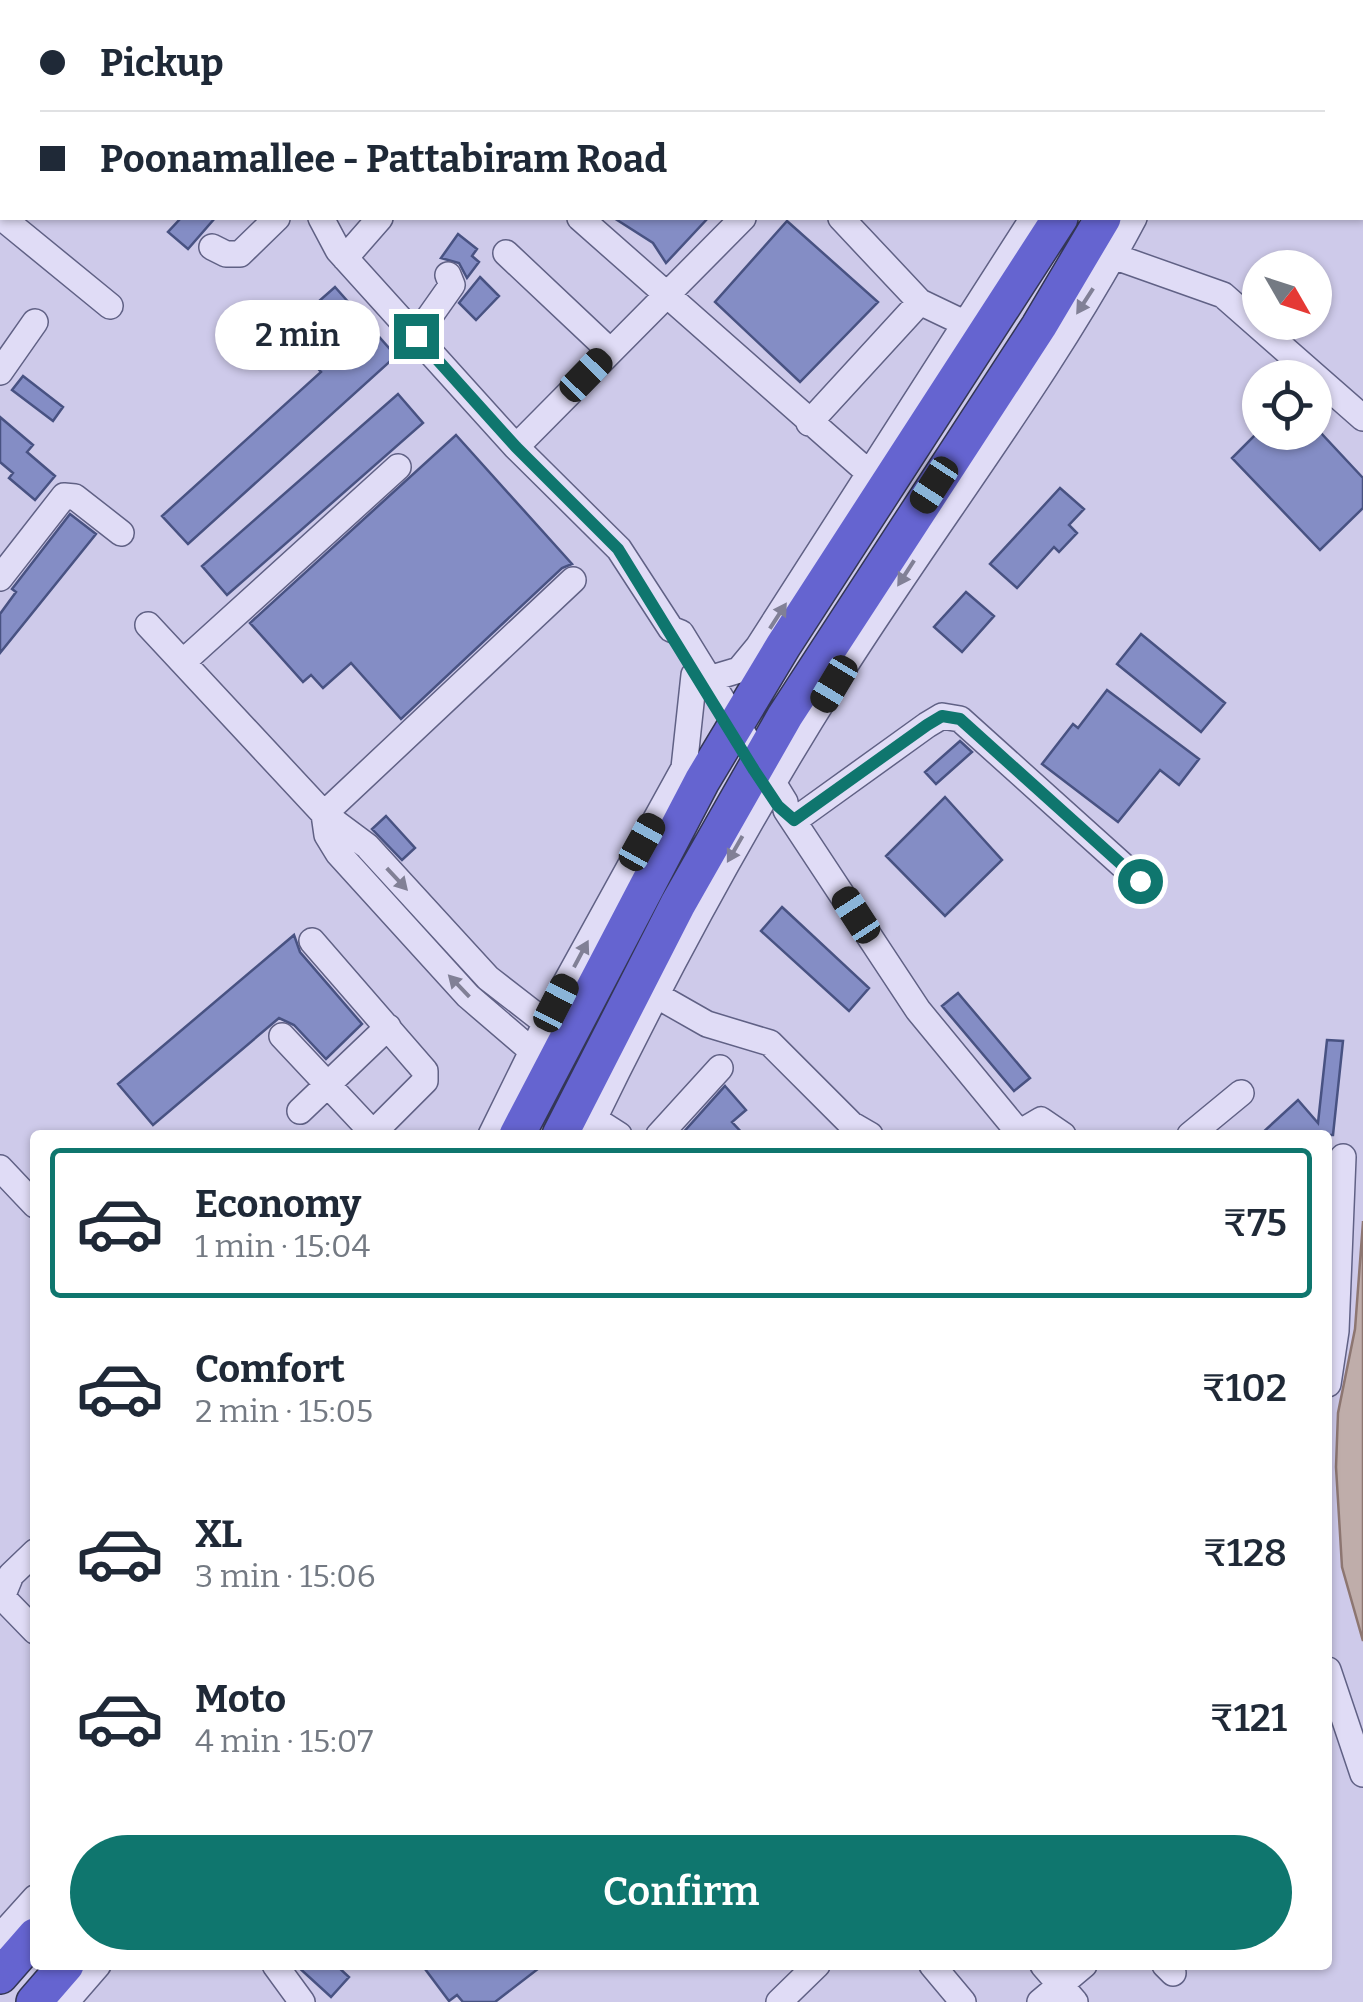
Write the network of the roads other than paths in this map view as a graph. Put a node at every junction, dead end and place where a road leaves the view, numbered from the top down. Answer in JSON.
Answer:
{"nodes":[{"id":1,"x":5,"y":220,"type":"edge"},
{"id":2,"x":275,"y":220,"type":"edge"},
{"id":3,"x":322,"y":220,"type":"edge"},
{"id":4,"x":378,"y":220,"type":"edge"},
{"id":5,"x":582,"y":220,"type":"edge"},
{"id":6,"x":741,"y":220,"type":"edge"},
{"id":7,"x":843,"y":220,"type":"edge"},
{"id":8,"x":1032,"y":220,"type":"edge"},
{"id":9,"x":1059,"y":220,"type":"edge"},
{"id":10,"x":1102,"y":220,"type":"edge"},
{"id":11,"x":1133,"y":220,"type":"edge"},
{"id":12,"x":212,"y":247,"type":"dead end"},
{"id":13,"x":506,"y":253,"type":"dead end"},
{"id":14,"x":1114,"y":256,"type":"junction"},
{"id":15,"x":345,"y":258,"type":"junction"},
{"id":16,"x":448,"y":275,"type":"dead end"},
{"id":17,"x":666,"y":294,"type":"junction"},
{"id":18,"x":920,"y":302,"type":"junction"},
{"id":19,"x":110,"y":306,"type":"dead end"},
{"id":20,"x":35,"y":322,"type":"dead end"},
{"id":21,"x":966,"y":324,"type":"junction"},
{"id":22,"x":416,"y":336,"type":"junction"},
{"id":23,"x":610,"y":351,"type":"junction"},
{"id":24,"x":0,"y":372,"type":"edge"},
{"id":25,"x":1363,"y":418,"type":"edge"},
{"id":26,"x":810,"y":423,"type":"junction"},
{"id":27,"x":516,"y":447,"type":"junction"},
{"id":28,"x":398,"y":467,"type":"dead end"},
{"id":29,"x":869,"y":473,"type":"junction"},
{"id":30,"x":121,"y":533,"type":"dead end"},
{"id":31,"x":0,"y":578,"type":"edge"},
{"id":32,"x":573,"y":580,"type":"dead end"},
{"id":33,"x":148,"y":625,"type":"dead end"},
{"id":34,"x":182,"y":662,"type":"junction"},
{"id":35,"x":755,"y":668,"type":"junction"},
{"id":36,"x":702,"y":677,"type":"junction"},
{"id":37,"x":734,"y":728,"type":"junction"},
{"id":38,"x":772,"y":790,"type":"junction"},
{"id":39,"x":324,"y":814,"type":"junction"},
{"id":40,"x":1140,"y":881,"type":"dead end"},
{"id":41,"x":312,"y":942,"type":"dead end"},
{"id":42,"x":656,"y":995,"type":"junction"},
{"id":43,"x":546,"y":1022,"type":"junction"},
{"id":44,"x":388,"y":1027,"type":"junction"},
{"id":45,"x":282,"y":1036,"type":"dead end"},
{"id":46,"x":532,"y":1051,"type":"junction"},
{"id":47,"x":720,"y":1068,"type":"dead end"},
{"id":48,"x":327,"y":1085,"type":"junction"},
{"id":49,"x":1241,"y":1093,"type":"dead end"},
{"id":50,"x":300,"y":1111,"type":"dead end"},
{"id":51,"x":590,"y":1127,"type":"edge"},
{"id":52,"x":370,"y":1130,"type":"edge"},
{"id":53,"x":378,"y":1130,"type":"edge"},
{"id":54,"x":492,"y":1130,"type":"edge"},
{"id":55,"x":520,"y":1130,"type":"edge"},
{"id":56,"x":562,"y":1130,"type":"edge"},
{"id":57,"x":664,"y":1130,"type":"edge"},
{"id":58,"x":861,"y":1130,"type":"edge"},
{"id":59,"x":1017,"y":1130,"type":"edge"},
{"id":60,"x":1026,"y":1130,"type":"edge"},
{"id":61,"x":1056,"y":1130,"type":"edge"},
{"id":62,"x":1196,"y":1130,"type":"edge"},
{"id":63,"x":1343,"y":1157,"type":"dead end"},
{"id":64,"x":0,"y":1168,"type":"edge"},
{"id":65,"x":30,"y":1200,"type":"edge"},
{"id":66,"x":1332,"y":1358,"type":"edge"},
{"id":67,"x":30,"y":1557,"type":"edge"},
{"id":68,"x":1,"y":1598,"type":"edge"},
{"id":69,"x":30,"y":1625,"type":"edge"},
{"id":70,"x":1332,"y":1683,"type":"edge"},
{"id":71,"x":1347,"y":1730,"type":"junction"},
{"id":72,"x":1332,"y":1746,"type":"edge"},
{"id":73,"x":1363,"y":1774,"type":"edge"},
{"id":74,"x":30,"y":1904,"type":"edge"},
{"id":75,"x":0,"y":1937,"type":"edge"},
{"id":76,"x":30,"y":1942,"type":"edge"},
{"id":77,"x":62,"y":1970,"type":"edge"},
{"id":78,"x":94,"y":1970,"type":"edge"},
{"id":79,"x":282,"y":1970,"type":"edge"},
{"id":80,"x":812,"y":1970,"type":"edge"},
{"id":81,"x":936,"y":1970,"type":"edge"},
{"id":82,"x":0,"y":1976,"type":"edge"},
{"id":83,"x":1059,"y":1984,"type":"edge"},
{"id":84,"x":785,"y":2000,"type":"edge"},
{"id":85,"x":34,"y":2002,"type":"edge"},
{"id":86,"x":66,"y":2002,"type":"edge"},
{"id":87,"x":302,"y":2002,"type":"edge"},
{"id":88,"x":964,"y":2002,"type":"edge"},
{"id":89,"x":1040,"y":2002,"type":"edge"}],
"edges":[{"from":1,"to":19,"type":"street"},
{"from":2,"to":12,"type":"street"},
{"from":3,"to":15,"type":"street"},
{"from":4,"to":15,"type":"street"},
{"from":5,"to":17,"type":"street"},
{"from":6,"to":17,"type":"street"},
{"from":7,"to":18,"type":"street"},
{"from":8,"to":21,"type":"street"},
{"from":9,"to":35,"type":"highway"},
{"from":10,"to":38,"type":"highway"},
{"from":11,"to":14,"type":"street"},
{"from":13,"to":23,"type":"street"},
{"from":14,"to":25,"type":"street"},
{"from":14,"to":38,"type":"street","one_way":true},
{"from":15,"to":22,"type":"street"},
{"from":16,"to":22,"type":"street"},
{"from":17,"to":23,"type":"street"},
{"from":17,"to":26,"type":"street"},
{"from":18,"to":21,"type":"street"},
{"from":18,"to":26,"type":"street"},
{"from":20,"to":24,"type":"street"},
{"from":21,"to":29,"type":"street"},
{"from":22,"to":27,"type":"street"},
{"from":23,"to":27,"type":"street"},
{"from":26,"to":29,"type":"street"},
{"from":27,"to":36,"type":"street"},
{"from":28,"to":34,"type":"street"},
{"from":35,"to":29,"type":"street","one_way":true},
{"from":30,"to":31,"type":"street"},
{"from":32,"to":39,"type":"street"},
{"from":33,"to":34,"type":"street"},
{"from":34,"to":39,"type":"street"},
{"from":35,"to":36,"type":"street"},
{"from":35,"to":37,"type":"highway"},
{"from":36,"to":37,"type":"street"},
{"from":43,"to":36,"type":"street","one_way":true},
{"from":37,"to":38,"type":"street"},
{"from":37,"to":55,"type":"highway"},
{"from":38,"to":40,"type":"street"},
{"from":38,"to":42,"type":"street","one_way":true},
{"from":38,"to":56,"type":"highway"},
{"from":38,"to":59,"type":"street"},
{"from":39,"to":43,"type":"street","one_way":true},
{"from":46,"to":39,"type":"street","one_way":true},
{"from":41,"to":44,"type":"street"},
{"from":42,"to":51,"type":"street"},
{"from":42,"to":58,"type":"street"},
{"from":43,"to":46,"type":"street"},
{"from":44,"to":48,"type":"street"},
{"from":44,"to":53,"type":"street"},
{"from":45,"to":48,"type":"street"},
{"from":46,"to":54,"type":"street"},
{"from":47,"to":57,"type":"street"},
{"from":48,"to":50,"type":"street"},
{"from":48,"to":52,"type":"street"},
{"from":49,"to":62,"type":"street"},
{"from":60,"to":61,"type":"street"},
{"from":63,"to":66,"type":"street"},
{"from":64,"to":65,"type":"street"},
{"from":67,"to":68,"type":"street"},
{"from":68,"to":69,"type":"street"},
{"from":70,"to":71,"type":"street"},
{"from":71,"to":72,"type":"street"},
{"from":71,"to":73,"type":"street"},
{"from":74,"to":75,"type":"street"},
{"from":76,"to":82,"type":"highway"},
{"from":77,"to":85,"type":"highway"},
{"from":78,"to":86,"type":"street"},
{"from":79,"to":87,"type":"street"},
{"from":80,"to":84,"type":"street"},
{"from":81,"to":88,"type":"street"},
{"from":83,"to":89,"type":"street"}]}
